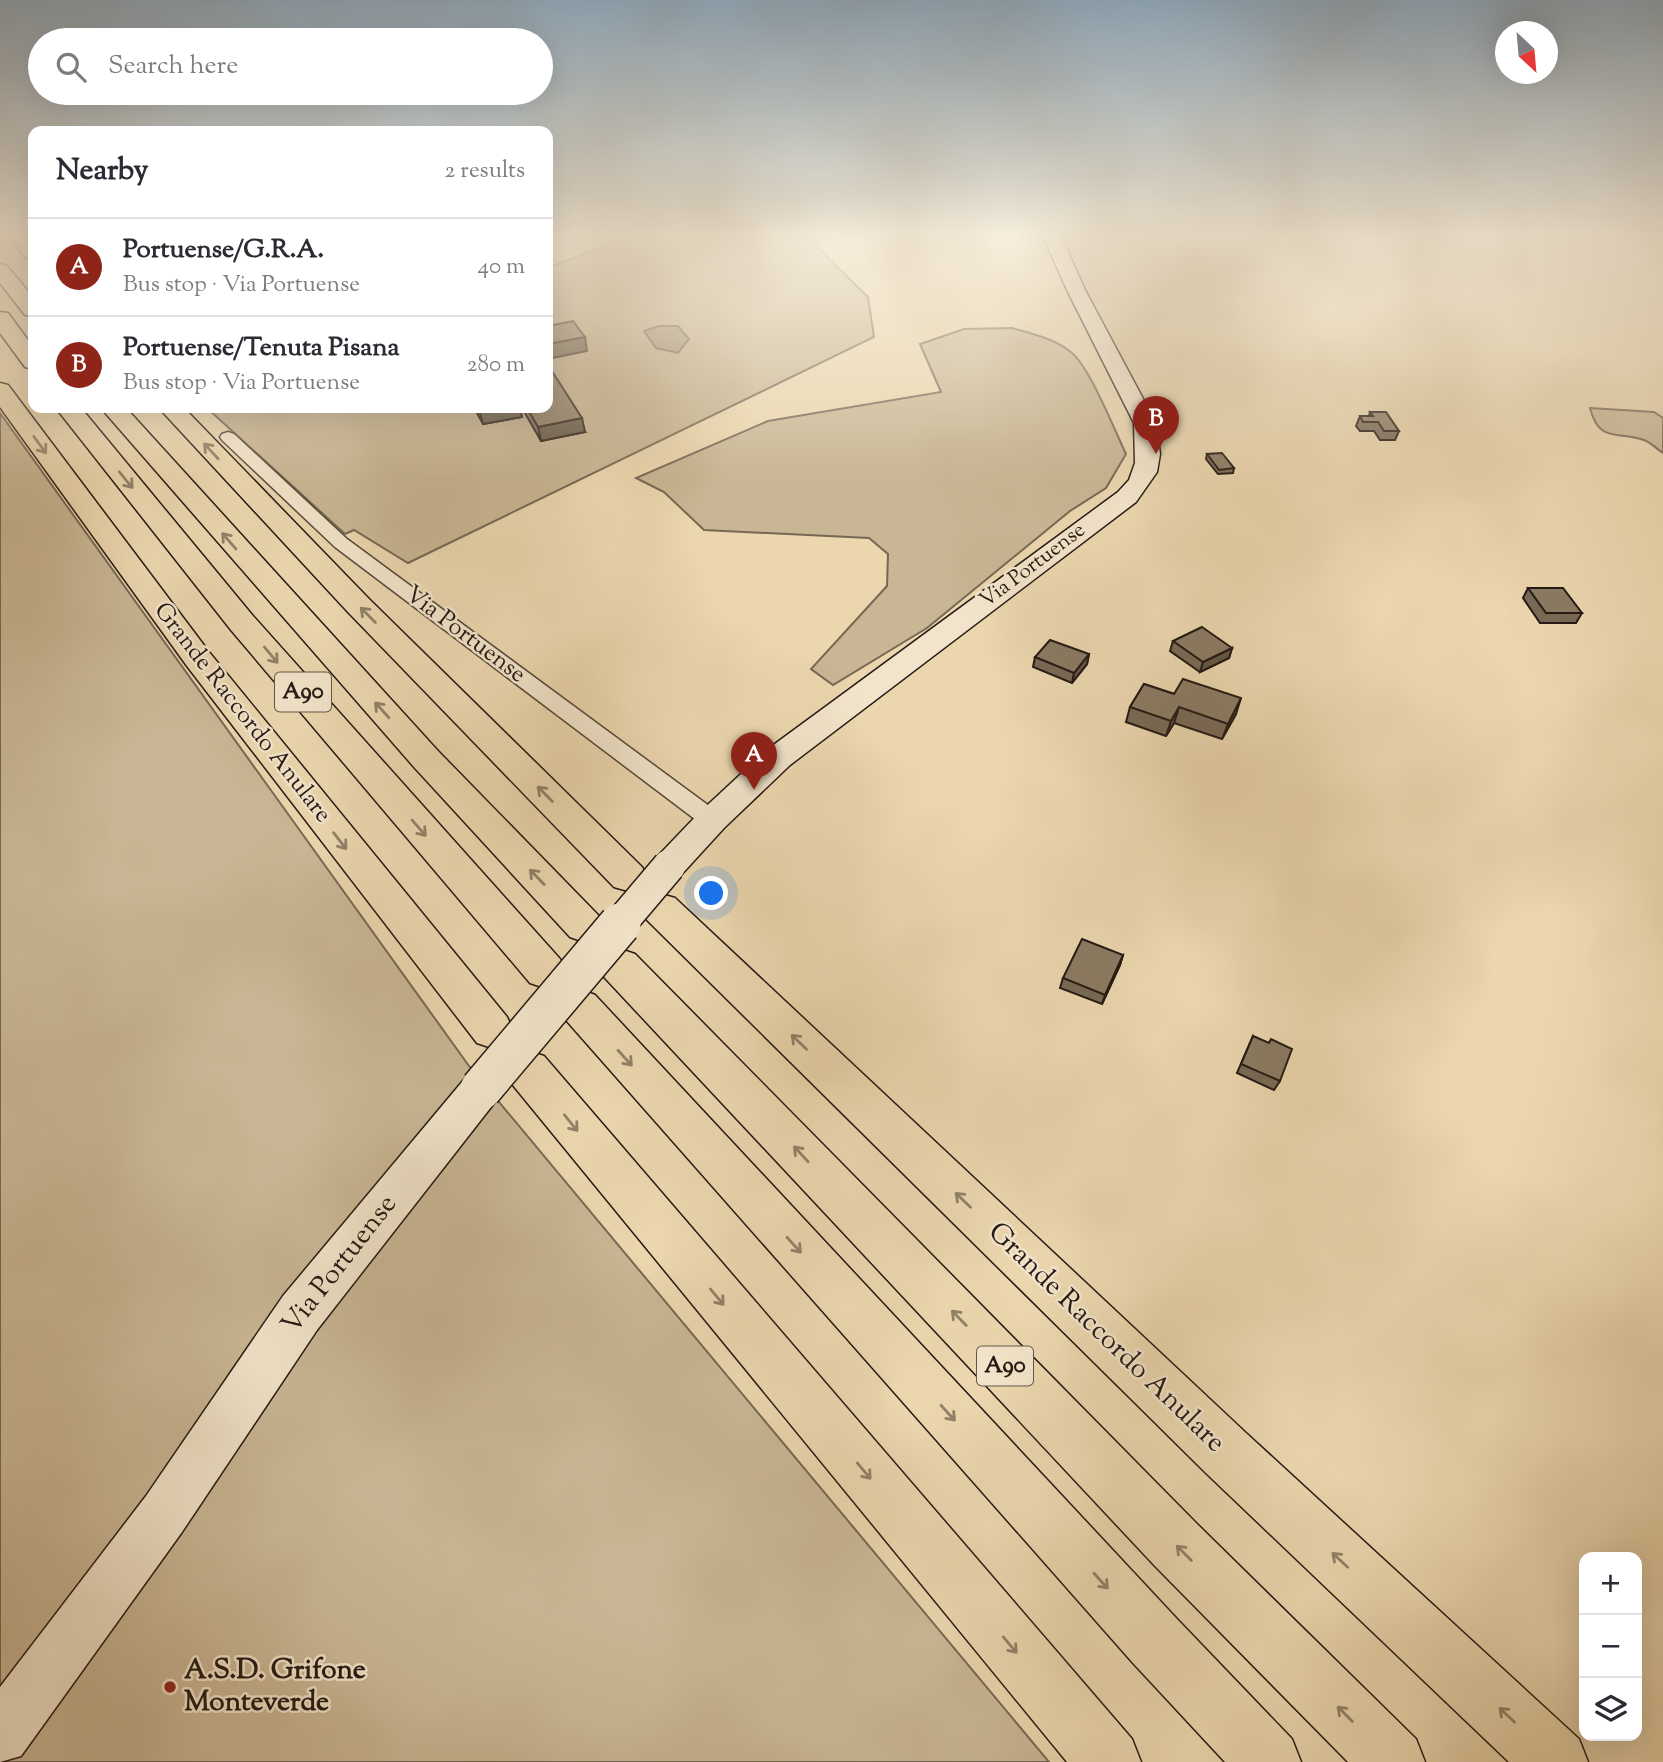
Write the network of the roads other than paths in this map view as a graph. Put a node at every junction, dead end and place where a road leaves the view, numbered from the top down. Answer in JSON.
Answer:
{"nodes":[{"id":1,"x":1090,"y":316,"type":"edge"},
{"id":2,"x":0,"y":318,"type":"edge"},
{"id":3,"x":28,"y":355,"type":"edge"},
{"id":4,"x":0,"y":390,"type":"edge"},
{"id":5,"x":72,"y":413,"type":"edge"},
{"id":6,"x":117,"y":413,"type":"edge"},
{"id":7,"x":176,"y":413,"type":"edge"},
{"id":8,"x":228,"y":437,"type":"dead end"},
{"id":9,"x":712,"y":820,"type":"junction"},
{"id":10,"x":653,"y":884,"type":"junction"},
{"id":11,"x":584,"y":926,"type":"dead end"},
{"id":12,"x":620,"y":966,"type":"dead end"},
{"id":13,"x":492,"y":1030,"type":"dead end"},
{"id":14,"x":505,"y":1079,"type":"junction"},
{"id":15,"x":0,"y":1735,"type":"edge"},
{"id":16,"x":1109,"y":1762,"type":"edge"},
{"id":17,"x":1269,"y":1762,"type":"edge"},
{"id":18,"x":1393,"y":1762,"type":"edge"},
{"id":19,"x":1556,"y":1762,"type":"edge"}],
"edges":[{"from":1,"to":9,"type":"main road","name":"Via Portuense"},
{"from":2,"to":3,"type":"highway"},
{"from":4,"to":13,"type":"highway","name":"Grande Raccordo Anulare","one_way":true},
{"from":5,"to":17,"type":"highway","number":"A90","one_way":true},
{"from":11,"to":6,"type":"highway","number":"A90","one_way":true},
{"from":10,"to":7,"type":"highway","name":"Grande Raccordo Anulare","one_way":true},
{"from":8,"to":9,"type":"street","name":"Via Portuense"},
{"from":9,"to":10,"type":"main road","name":"Via Portuense"},
{"from":10,"to":14,"type":"main road","name":"Via Portuense","bridge":true},
{"from":19,"to":10,"type":"highway","name":"Grande Raccordo Anulare","one_way":true},
{"from":18,"to":12,"type":"highway","number":"A90","one_way":true},
{"from":14,"to":15,"type":"main road","name":"Via Portuense"},
{"from":14,"to":16,"type":"highway","one_way":true}]}
